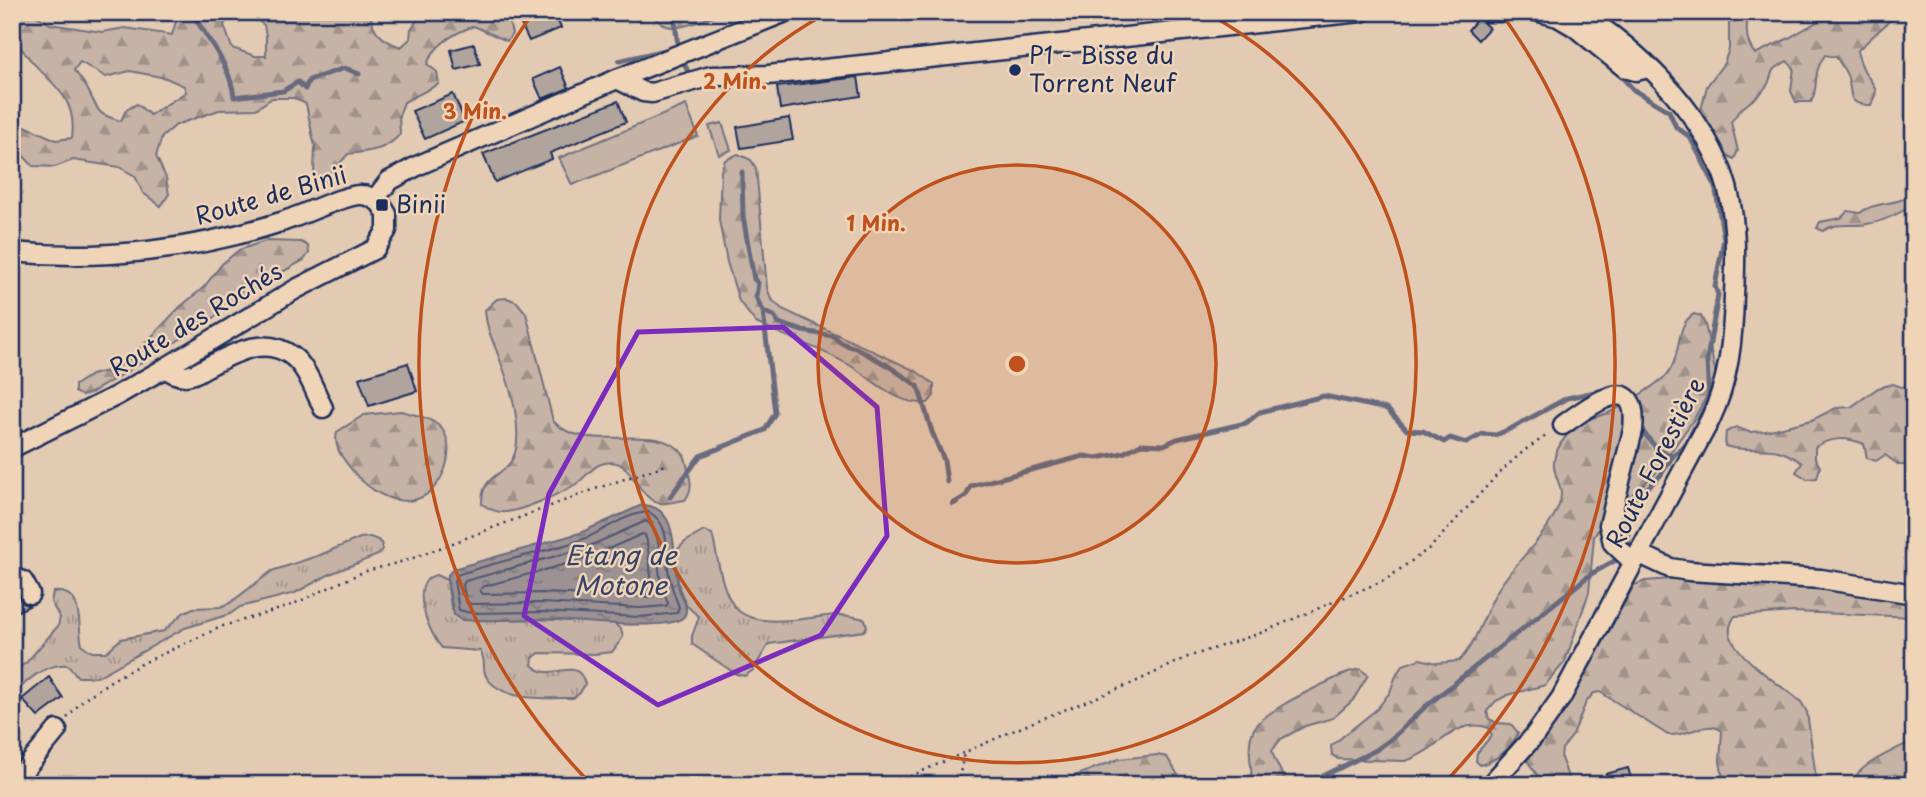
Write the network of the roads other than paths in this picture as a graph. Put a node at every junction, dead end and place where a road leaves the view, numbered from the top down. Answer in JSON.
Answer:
{"nodes":[{"id":1,"x":786,"y":12,"type":"edge"},
{"id":2,"x":1361,"y":12,"type":"edge"},
{"id":3,"x":1487,"y":12,"type":"edge"},
{"id":4,"x":1499,"y":12,"type":"edge"},
{"id":5,"x":1539,"y":12,"type":"edge"},
{"id":6,"x":1579,"y":12,"type":"edge"},
{"id":7,"x":1648,"y":68,"type":"junction"},
{"id":8,"x":617,"y":79,"type":"junction"},
{"id":9,"x":375,"y":199,"type":"junction"},
{"id":10,"x":388,"y":220,"type":"joint"},
{"id":11,"x":12,"y":252,"type":"edge"},
{"id":12,"x":165,"y":368,"type":"junction"},
{"id":13,"x":323,"y":408,"type":"dead end"},
{"id":14,"x":1563,"y":425,"type":"road end"},
{"id":15,"x":12,"y":447,"type":"edge"},
{"id":16,"x":1635,"y":558,"type":"junction"},
{"id":17,"x":12,"y":578,"type":"edge"},
{"id":18,"x":30,"y":594,"type":"dead end"},
{"id":19,"x":1914,"y":594,"type":"edge"},
{"id":20,"x":57,"y":730,"type":"road end"},
{"id":21,"x":13,"y":784,"type":"edge"},
{"id":22,"x":1490,"y":785,"type":"edge"}],
"edges":[{"from":1,"to":8,"type":"street","name":"Route de Binii"},
{"from":2,"to":8,"type":"street"},
{"from":3,"to":4,"type":"street"},
{"from":5,"to":7,"type":"street"},
{"from":6,"to":7,"type":"street","name":"Route Forestière"},
{"from":7,"to":16,"type":"street","name":"Route Forestière"},
{"from":8,"to":9,"type":"street","name":"Route de Binii"},
{"from":9,"to":10,"type":"street","name":"Route de Binii"},
{"from":9,"to":11,"type":"street","name":"Route de Binii"},
{"from":10,"to":12,"type":"street","name":"Route des Rochés"},
{"from":12,"to":13,"type":"street"},
{"from":12,"to":15,"type":"street","name":"Route des Rochés"},
{"from":14,"to":16,"type":"street"},
{"from":16,"to":19,"type":"street"},
{"from":16,"to":22,"type":"street","name":"Route Forestière"},
{"from":17,"to":18,"type":"street"},
{"from":20,"to":21,"type":"street"}]}
